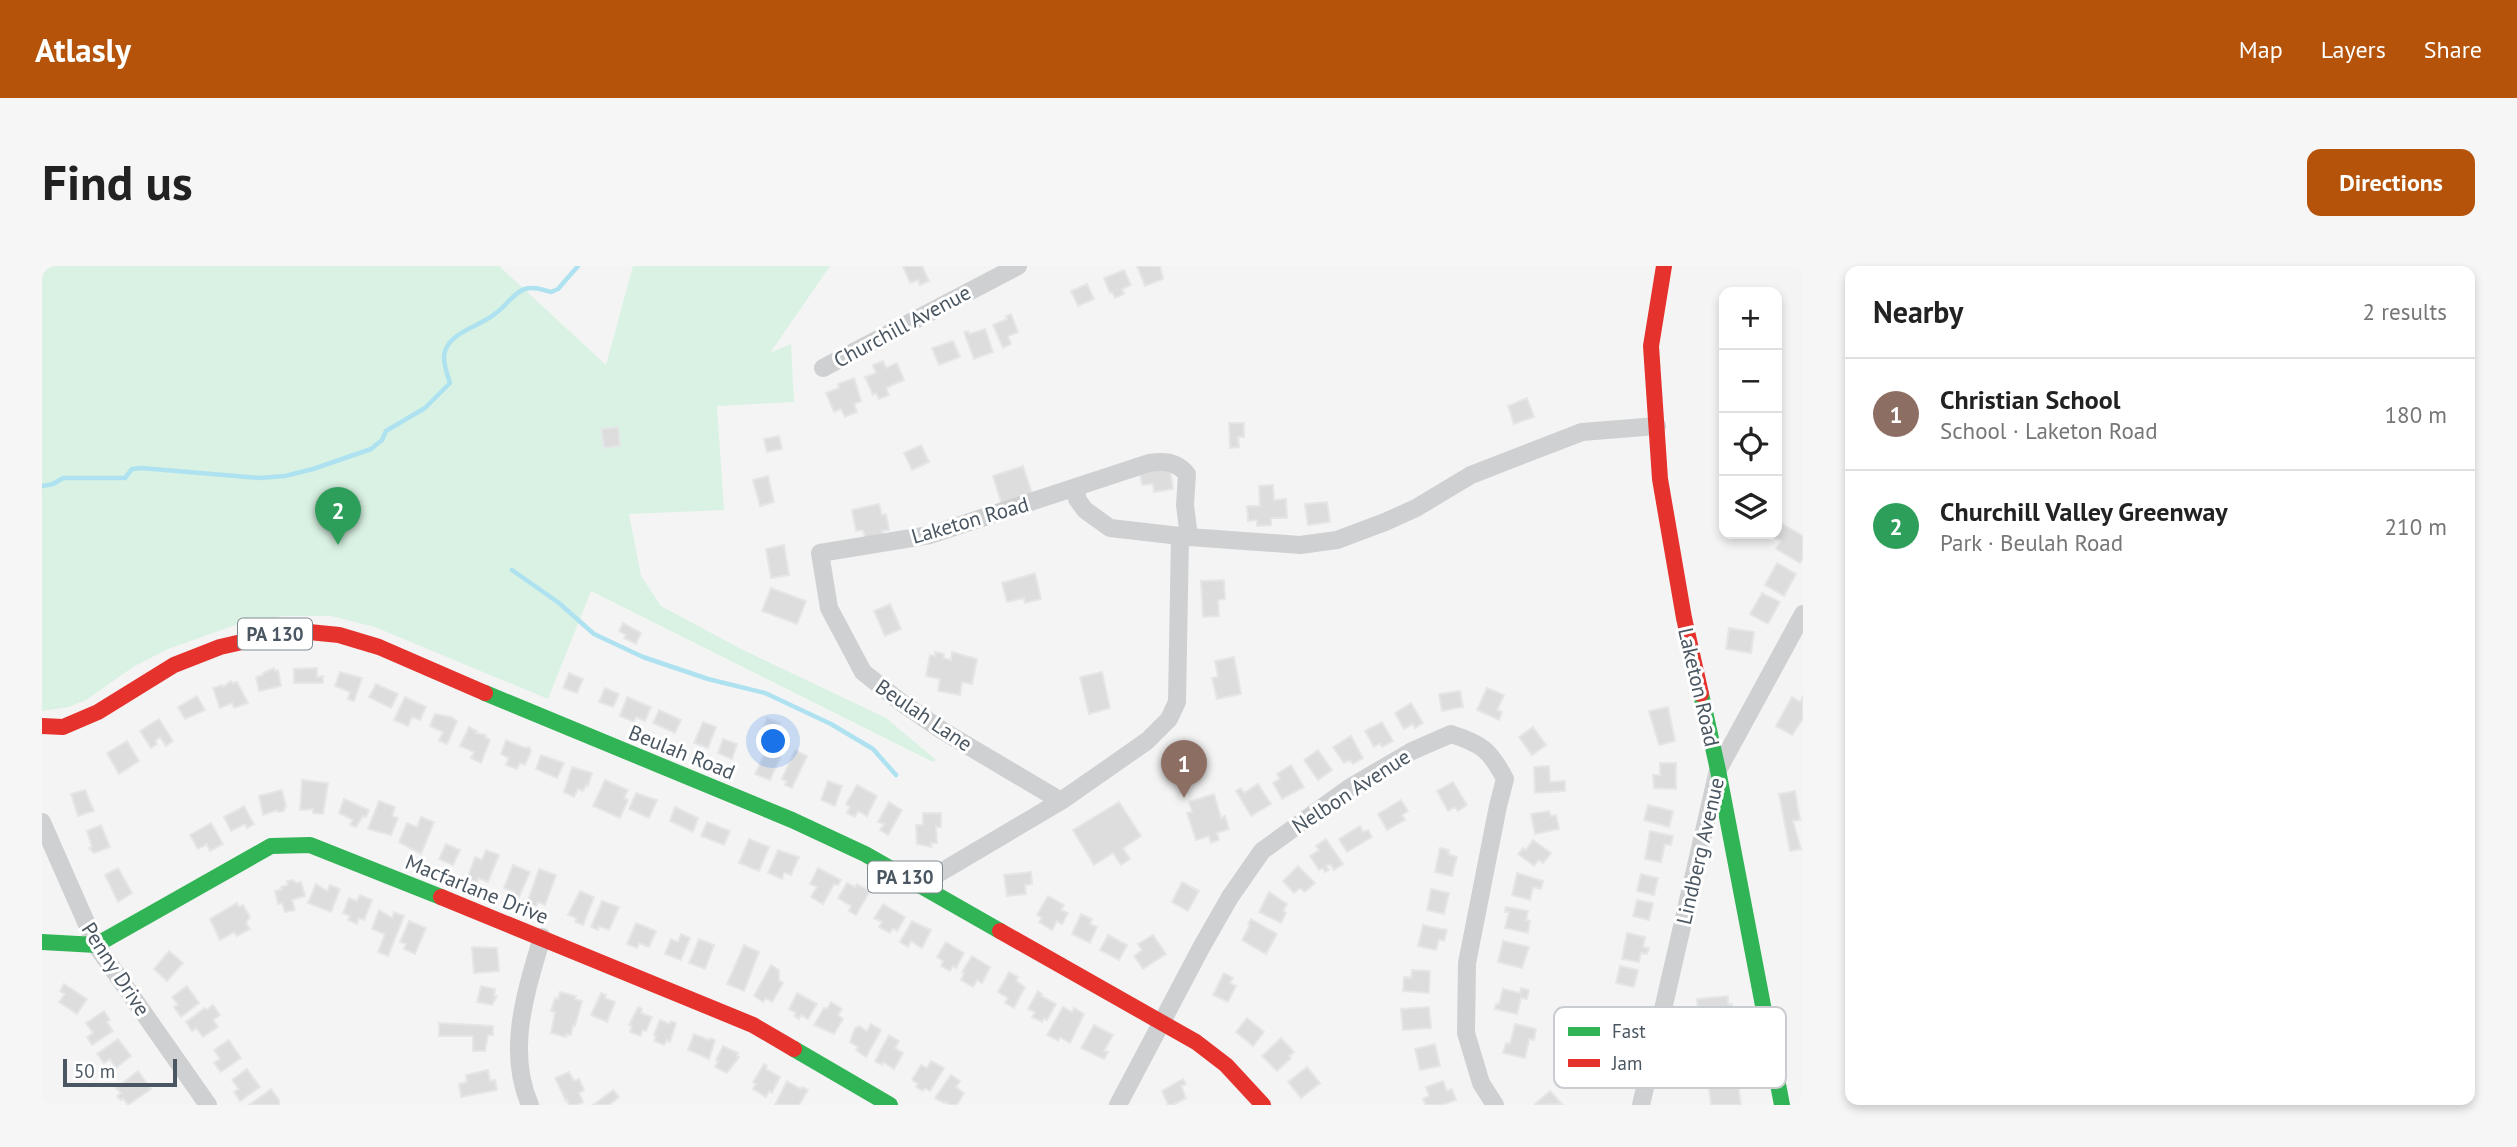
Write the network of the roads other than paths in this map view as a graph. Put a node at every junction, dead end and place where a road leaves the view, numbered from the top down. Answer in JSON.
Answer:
{"nodes":[{"id":1,"x":1018,"y":266,"type":"edge"},
{"id":2,"x":1664,"y":266,"type":"edge"},
{"id":3,"x":822,"y":368,"type":"dead end"},
{"id":4,"x":1657,"y":426,"type":"junction"},
{"id":5,"x":1077,"y":487,"type":"junction"},
{"id":6,"x":1185,"y":537,"type":"junction"},
{"id":7,"x":820,"y":553,"type":"joint"},
{"id":8,"x":1803,"y":614,"type":"edge"},
{"id":9,"x":42,"y":726,"type":"edge"},
{"id":10,"x":1718,"y":770,"type":"junction"},
{"id":11,"x":1061,"y":802,"type":"junction"},
{"id":12,"x":42,"y":822,"type":"edge"},
{"id":13,"x":919,"y":885,"type":"junction"},
{"id":14,"x":542,"y":937,"type":"junction"},
{"id":15,"x":42,"y":942,"type":"edge"},
{"id":16,"x":96,"y":945,"type":"junction"},
{"id":17,"x":1664,"y":1007,"type":"edge"},
{"id":18,"x":1763,"y":1007,"type":"edge"},
{"id":19,"x":1160,"y":1022,"type":"junction"},
{"id":20,"x":208,"y":1105,"type":"edge"},
{"id":21,"x":530,"y":1105,"type":"edge"},
{"id":22,"x":890,"y":1105,"type":"edge"},
{"id":23,"x":1118,"y":1105,"type":"edge"},
{"id":24,"x":1263,"y":1105,"type":"edge"},
{"id":25,"x":1495,"y":1105,"type":"edge"}],
"edges":[{"from":1,"to":3,"type":"street","name":"Churchill Avenue"},
{"from":2,"to":4,"type":"street","name":"Laketon Road"},
{"from":4,"to":6,"type":"street"},
{"from":4,"to":10,"type":"street","name":"Laketon Road"},
{"from":5,"to":6,"type":"street"},
{"from":5,"to":6,"type":"street","name":"Laketon Road"},
{"from":5,"to":7,"type":"street","name":"Laketon Road"},
{"from":6,"to":11,"type":"street"},
{"from":7,"to":11,"type":"street","name":"Beulah Lane"},
{"from":8,"to":10,"type":"street","name":"Lindberg Avenue"},
{"from":9,"to":13,"type":"street","name":"Beulah Road","number":"PA 130"},
{"from":10,"to":17,"type":"street","name":"Lindberg Avenue"},
{"from":10,"to":18,"type":"street","name":"Laketon Road"},
{"from":11,"to":13,"type":"street"},
{"from":12,"to":16,"type":"street","name":"Penny Drive"},
{"from":13,"to":19,"type":"street","name":"Beulah Road","number":"PA 130"},
{"from":14,"to":16,"type":"street","name":"Macfarlane Drive"},
{"from":14,"to":21,"type":"street"},
{"from":14,"to":22,"type":"street","name":"Macfarlane Drive"},
{"from":15,"to":16,"type":"street"},
{"from":16,"to":20,"type":"street","name":"Penny Drive"},
{"from":19,"to":23,"type":"street","name":"Nelbon Avenue"},
{"from":19,"to":24,"type":"street","name":"Beulah Road","number":"PA 130"},
{"from":19,"to":25,"type":"street","name":"Nelbon Avenue"}]}
